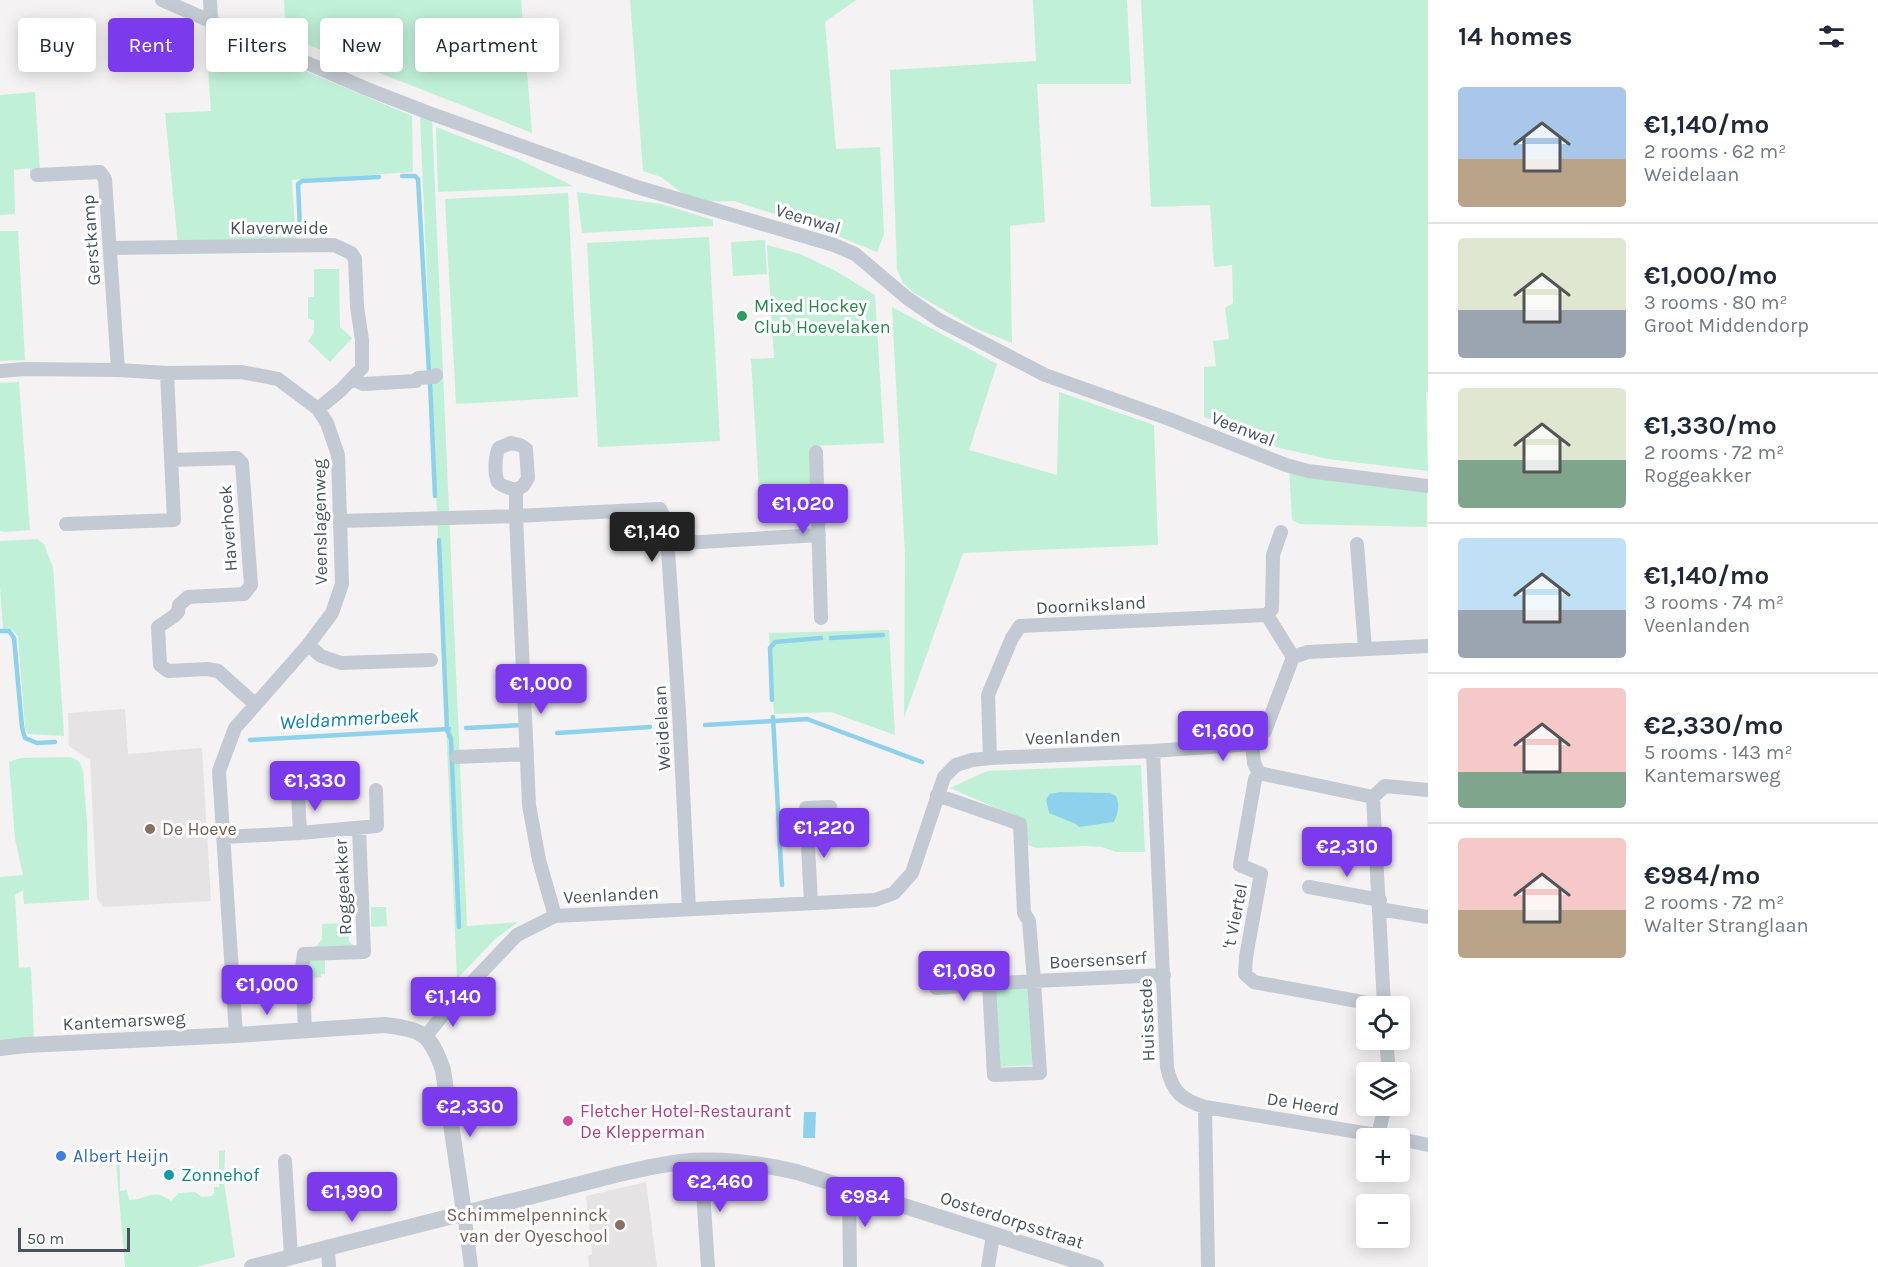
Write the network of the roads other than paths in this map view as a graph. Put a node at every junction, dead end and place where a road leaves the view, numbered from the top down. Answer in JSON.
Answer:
{"nodes":[{"id":1,"x":162,"y":0,"type":"edge"},
{"id":2,"x":210,"y":0,"type":"edge"},
{"id":3,"x":206,"y":18,"type":"edge"},
{"id":4,"x":211,"y":18,"type":"edge"},
{"id":5,"x":308,"y":63,"type":"edge"},
{"id":6,"x":37,"y":175,"type":"dead end"},
{"id":7,"x":110,"y":248,"type":"junction"},
{"id":8,"x":118,"y":370,"type":"junction"},
{"id":9,"x":0,"y":371,"type":"edge"},
{"id":10,"x":167,"y":373,"type":"junction"},
{"id":11,"x":436,"y":375,"type":"dead end"},
{"id":12,"x":352,"y":379,"type":"junction"},
{"id":13,"x":318,"y":409,"type":"junction"},
{"id":14,"x":816,"y":452,"type":"dead end"},
{"id":15,"x":171,"y":460,"type":"junction"},
{"id":16,"x":1428,"y":486,"type":"edge"},
{"id":17,"x":516,"y":490,"type":"dead end"},
{"id":18,"x":516,"y":516,"type":"junction"},
{"id":19,"x":340,"y":521,"type":"junction"},
{"id":20,"x":66,"y":524,"type":"dead end"},
{"id":21,"x":1281,"y":532,"type":"dead end"},
{"id":22,"x":819,"y":536,"type":"junction"},
{"id":23,"x":667,"y":544,"type":"junction"},
{"id":24,"x":1357,"y":544,"type":"dead end"},
{"id":25,"x":1267,"y":615,"type":"junction"},
{"id":26,"x":821,"y":618,"type":"dead end"},
{"id":27,"x":308,"y":645,"type":"junction"},
{"id":28,"x":1428,"y":646,"type":"edge"},
{"id":29,"x":1365,"y":649,"type":"junction"},
{"id":30,"x":1293,"y":657,"type":"junction"},
{"id":31,"x":431,"y":660,"type":"dead end"},
{"id":32,"x":255,"y":704,"type":"junction"},
{"id":33,"x":1252,"y":744,"type":"junction"},
{"id":34,"x":1153,"y":751,"type":"junction"},
{"id":35,"x":527,"y":754,"type":"junction"},
{"id":36,"x":458,"y":757,"type":"dead end"},
{"id":37,"x":990,"y":758,"type":"junction"},
{"id":38,"x":1259,"y":773,"type":"junction"},
{"id":39,"x":376,"y":790,"type":"dead end"},
{"id":40,"x":1428,"y":790,"type":"edge"},
{"id":41,"x":298,"y":793,"type":"dead end"},
{"id":42,"x":937,"y":795,"type":"junction"},
{"id":43,"x":1373,"y":797,"type":"junction"},
{"id":44,"x":830,"y":807,"type":"dead end"},
{"id":45,"x":359,"y":828,"type":"junction"},
{"id":46,"x":300,"y":833,"type":"junction"},
{"id":47,"x":223,"y":837,"type":"junction"},
{"id":48,"x":1309,"y":886,"type":"dead end"},
{"id":49,"x":811,"y":903,"type":"junction"},
{"id":50,"x":1379,"y":904,"type":"junction"},
{"id":51,"x":689,"y":909,"type":"junction"},
{"id":52,"x":555,"y":916,"type":"junction"},
{"id":53,"x":1428,"y":917,"type":"edge"},
{"id":54,"x":1164,"y":975,"type":"junction"},
{"id":55,"x":1034,"y":981,"type":"junction"},
{"id":56,"x":989,"y":984,"type":"junction"},
{"id":57,"x":936,"y":988,"type":"dead end"},
{"id":58,"x":1384,"y":996,"type":"edge"},
{"id":59,"x":1356,"y":1001,"type":"edge"},
{"id":60,"x":305,"y":1030,"type":"junction"},
{"id":61,"x":236,"y":1035,"type":"junction"},
{"id":62,"x":426,"y":1036,"type":"junction"},
{"id":63,"x":0,"y":1048,"type":"edge"},
{"id":64,"x":1205,"y":1107,"type":"junction"},
{"id":65,"x":1356,"y":1131,"type":"edge"},
{"id":66,"x":1410,"y":1141,"type":"edge"},
{"id":67,"x":1428,"y":1144,"type":"edge"},
{"id":68,"x":285,"y":1161,"type":"dead end"},
{"id":69,"x":701,"y":1161,"type":"junction"},
{"id":70,"x":849,"y":1189,"type":"junction"},
{"id":71,"x":464,"y":1212,"type":"junction"},
{"id":72,"x":993,"y":1235,"type":"junction"},
{"id":73,"x":328,"y":1246,"type":"junction"},
{"id":74,"x":291,"y":1256,"type":"junction"},
{"id":75,"x":252,"y":1267,"type":"edge"},
{"id":76,"x":328,"y":1267,"type":"edge"},
{"id":77,"x":471,"y":1267,"type":"edge"},
{"id":78,"x":708,"y":1267,"type":"edge"},
{"id":79,"x":850,"y":1267,"type":"edge"},
{"id":80,"x":988,"y":1267,"type":"edge"},
{"id":81,"x":1096,"y":1267,"type":"edge"},
{"id":82,"x":1208,"y":1267,"type":"edge"}],
"edges":[{"from":1,"to":3,"type":"street","name":"Veenwal"},
{"from":2,"to":4,"type":"street"},
{"from":5,"to":16,"type":"street","name":"Veenwal"},
{"from":6,"to":7,"type":"street","name":"Gerstkamp"},
{"from":7,"to":8,"type":"street","name":"Gerstkamp"},
{"from":7,"to":12,"type":"street","name":"Klaverweide"},
{"from":8,"to":9,"type":"street","name":"Veenslagenweg"},
{"from":8,"to":10,"type":"street","name":"Veenslagenweg"},
{"from":10,"to":13,"type":"street","name":"Veenslagenweg"},
{"from":10,"to":15,"type":"street"},
{"from":11,"to":12,"type":"street"},
{"from":12,"to":13,"type":"street","name":"Klaverweide"},
{"from":13,"to":19,"type":"street","name":"Veenslagenweg"},
{"from":14,"to":22,"type":"street"},
{"from":15,"to":20,"type":"street"},
{"from":15,"to":32,"type":"street","name":"Haverhoek"},
{"from":17,"to":18,"type":"street"},
{"from":18,"to":19,"type":"street","name":"Weidelaan"},
{"from":18,"to":23,"type":"street","name":"Weidelaan"},
{"from":18,"to":35,"type":"street"},
{"from":19,"to":27,"type":"street","name":"Veenslagenweg"},
{"from":21,"to":25,"type":"street"},
{"from":22,"to":23,"type":"street"},
{"from":22,"to":26,"type":"street"},
{"from":23,"to":51,"type":"street","name":"Weidelaan"},
{"from":24,"to":29,"type":"street"},
{"from":25,"to":30,"type":"street"},
{"from":25,"to":37,"type":"street","name":"Doorniksland"},
{"from":27,"to":31,"type":"street"},
{"from":27,"to":32,"type":"street","name":"Veenslagenweg"},
{"from":28,"to":29,"type":"street"},
{"from":29,"to":30,"type":"street"},
{"from":30,"to":33,"type":"street"},
{"from":32,"to":47,"type":"street","name":"Veenslagenweg"},
{"from":33,"to":34,"type":"street","name":"Veenlanden"},
{"from":33,"to":38,"type":"street","name":"'t Viertel"},
{"from":34,"to":37,"type":"street","name":"Veenlanden"},
{"from":34,"to":54,"type":"street","name":"Huisstede"},
{"from":35,"to":36,"type":"street"},
{"from":35,"to":52,"type":"street"},
{"from":37,"to":42,"type":"street","name":"Veenlanden"},
{"from":38,"to":43,"type":"street"},
{"from":38,"to":59,"type":"street","name":"'t Viertel"},
{"from":39,"to":45,"type":"street","name":"Roggeakker"},
{"from":40,"to":43,"type":"street"},
{"from":41,"to":46,"type":"street"},
{"from":42,"to":49,"type":"street","name":"Veenlanden"},
{"from":42,"to":55,"type":"street"},
{"from":43,"to":50,"type":"street"},
{"from":44,"to":49,"type":"street"},
{"from":45,"to":46,"type":"street","name":"Roggeakker"},
{"from":45,"to":60,"type":"street","name":"Roggeakker"},
{"from":46,"to":47,"type":"street","name":"Roggeakker"},
{"from":47,"to":61,"type":"street","name":"Veenslagenweg"},
{"from":48,"to":50,"type":"street"},
{"from":49,"to":51,"type":"street","name":"Veenlanden"},
{"from":50,"to":53,"type":"street"},
{"from":50,"to":58,"type":"street"},
{"from":51,"to":52,"type":"street","name":"Veenlanden"},
{"from":52,"to":62,"type":"street","name":"Veenlanden"},
{"from":54,"to":55,"type":"street","name":"Boersenserf"},
{"from":54,"to":64,"type":"street","name":"Huisstede"},
{"from":55,"to":56,"type":"street","name":"Boersenserf"},
{"from":55,"to":56,"type":"street","name":"Boersenserf"},
{"from":56,"to":57,"type":"street","name":"Boersenserf"},
{"from":60,"to":61,"type":"street","name":"Kantemarsweg"},
{"from":60,"to":62,"type":"street","name":"Kantemarsweg"},
{"from":61,"to":63,"type":"street","name":"Kantemarsweg"},
{"from":62,"to":71,"type":"street"},
{"from":64,"to":65,"type":"street","name":"De Heerd"},
{"from":64,"to":82,"type":"street"},
{"from":66,"to":67,"type":"street","name":"De Heerd"},
{"from":68,"to":74,"type":"street"},
{"from":69,"to":70,"type":"street","name":"Oosterdorpsstraat"},
{"from":69,"to":71,"type":"street","name":"Oosterdorpsstraat"},
{"from":69,"to":78,"type":"street"},
{"from":70,"to":72,"type":"street","name":"Oosterdorpsstraat"},
{"from":70,"to":79,"type":"street"},
{"from":71,"to":73,"type":"street","name":"Oosterdorpsstraat"},
{"from":71,"to":77,"type":"street"},
{"from":72,"to":80,"type":"street"},
{"from":72,"to":81,"type":"street","name":"Oosterdorpsstraat"},
{"from":73,"to":74,"type":"street","name":"Oosterdorpsstraat"},
{"from":73,"to":76,"type":"street"},
{"from":74,"to":75,"type":"street","name":"Oosterdorpsstraat"}]}
